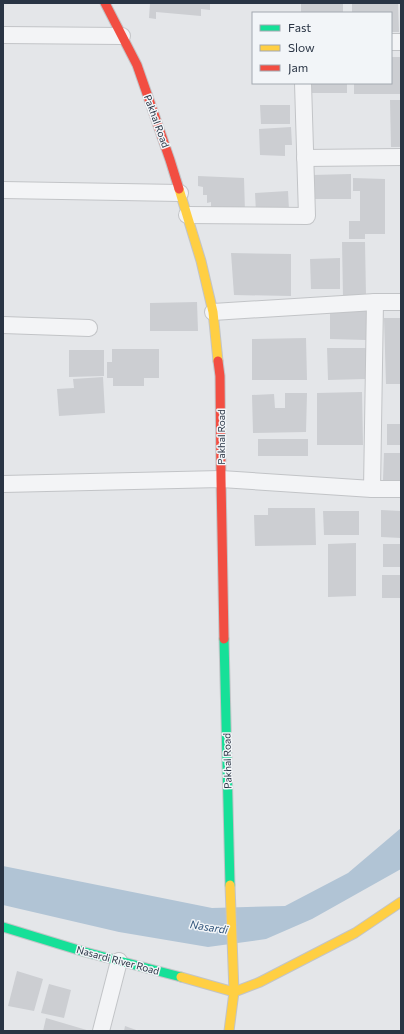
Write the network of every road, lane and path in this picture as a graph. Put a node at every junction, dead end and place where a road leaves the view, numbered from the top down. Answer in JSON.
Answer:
{"nodes":[{"id":1,"x":105,"y":3,"type":"edge"},
{"id":2,"x":3,"y":35,"type":"edge"},
{"id":3,"x":122,"y":36,"type":"junction"},
{"id":4,"x":303,"y":84,"type":"edge"},
{"id":5,"x":401,"y":156,"type":"edge"},
{"id":6,"x":305,"y":158,"type":"junction"},
{"id":7,"x":3,"y":190,"type":"edge"},
{"id":8,"x":180,"y":193,"type":"junction"},
{"id":9,"x":187,"y":215,"type":"junction"},
{"id":10,"x":375,"y":302,"type":"junction"},
{"id":11,"x":401,"y":302,"type":"edge"},
{"id":12,"x":212,"y":312,"type":"junction"},
{"id":13,"x":3,"y":325,"type":"edge"},
{"id":14,"x":89,"y":328,"type":"dead end"},
{"id":15,"x":221,"y":479,"type":"junction"},
{"id":16,"x":3,"y":484,"type":"edge"},
{"id":17,"x":372,"y":489,"type":"junction"},
{"id":18,"x":401,"y":489,"type":"edge"},
{"id":19,"x":401,"y":902,"type":"edge"},
{"id":20,"x":3,"y":927,"type":"edge"},
{"id":21,"x":119,"y":961,"type":"junction"},
{"id":22,"x":234,"y":992,"type":"junction"},
{"id":23,"x":101,"y":1031,"type":"edge"},
{"id":24,"x":229,"y":1031,"type":"edge"}],
"edges":[{"from":1,"to":3,"type":"street","name":"Pakhal Road"},
{"from":2,"to":3,"type":"street"},
{"from":3,"to":8,"type":"street","name":"Pakhal Road"},
{"from":4,"to":6,"type":"street"},
{"from":5,"to":6,"type":"street"},
{"from":6,"to":9,"type":"street"},
{"from":7,"to":8,"type":"street"},
{"from":8,"to":9,"type":"street","name":"Pakhal Road"},
{"from":9,"to":12,"type":"street","name":"Pakhal Road"},
{"from":10,"to":11,"type":"street"},
{"from":10,"to":12,"type":"street"},
{"from":10,"to":17,"type":"street"},
{"from":12,"to":15,"type":"street","name":"Pakhal Road"},
{"from":13,"to":14,"type":"street"},
{"from":15,"to":16,"type":"street"},
{"from":15,"to":17,"type":"street"},
{"from":15,"to":22,"type":"street","name":"Pakhal Road"},
{"from":17,"to":18,"type":"street"},
{"from":19,"to":22,"type":"street"},
{"from":20,"to":21,"type":"street","name":"Nasardi River Road"},
{"from":21,"to":22,"type":"street","name":"Nasardi River Road"},
{"from":21,"to":23,"type":"street"},
{"from":22,"to":24,"type":"street"}]}
